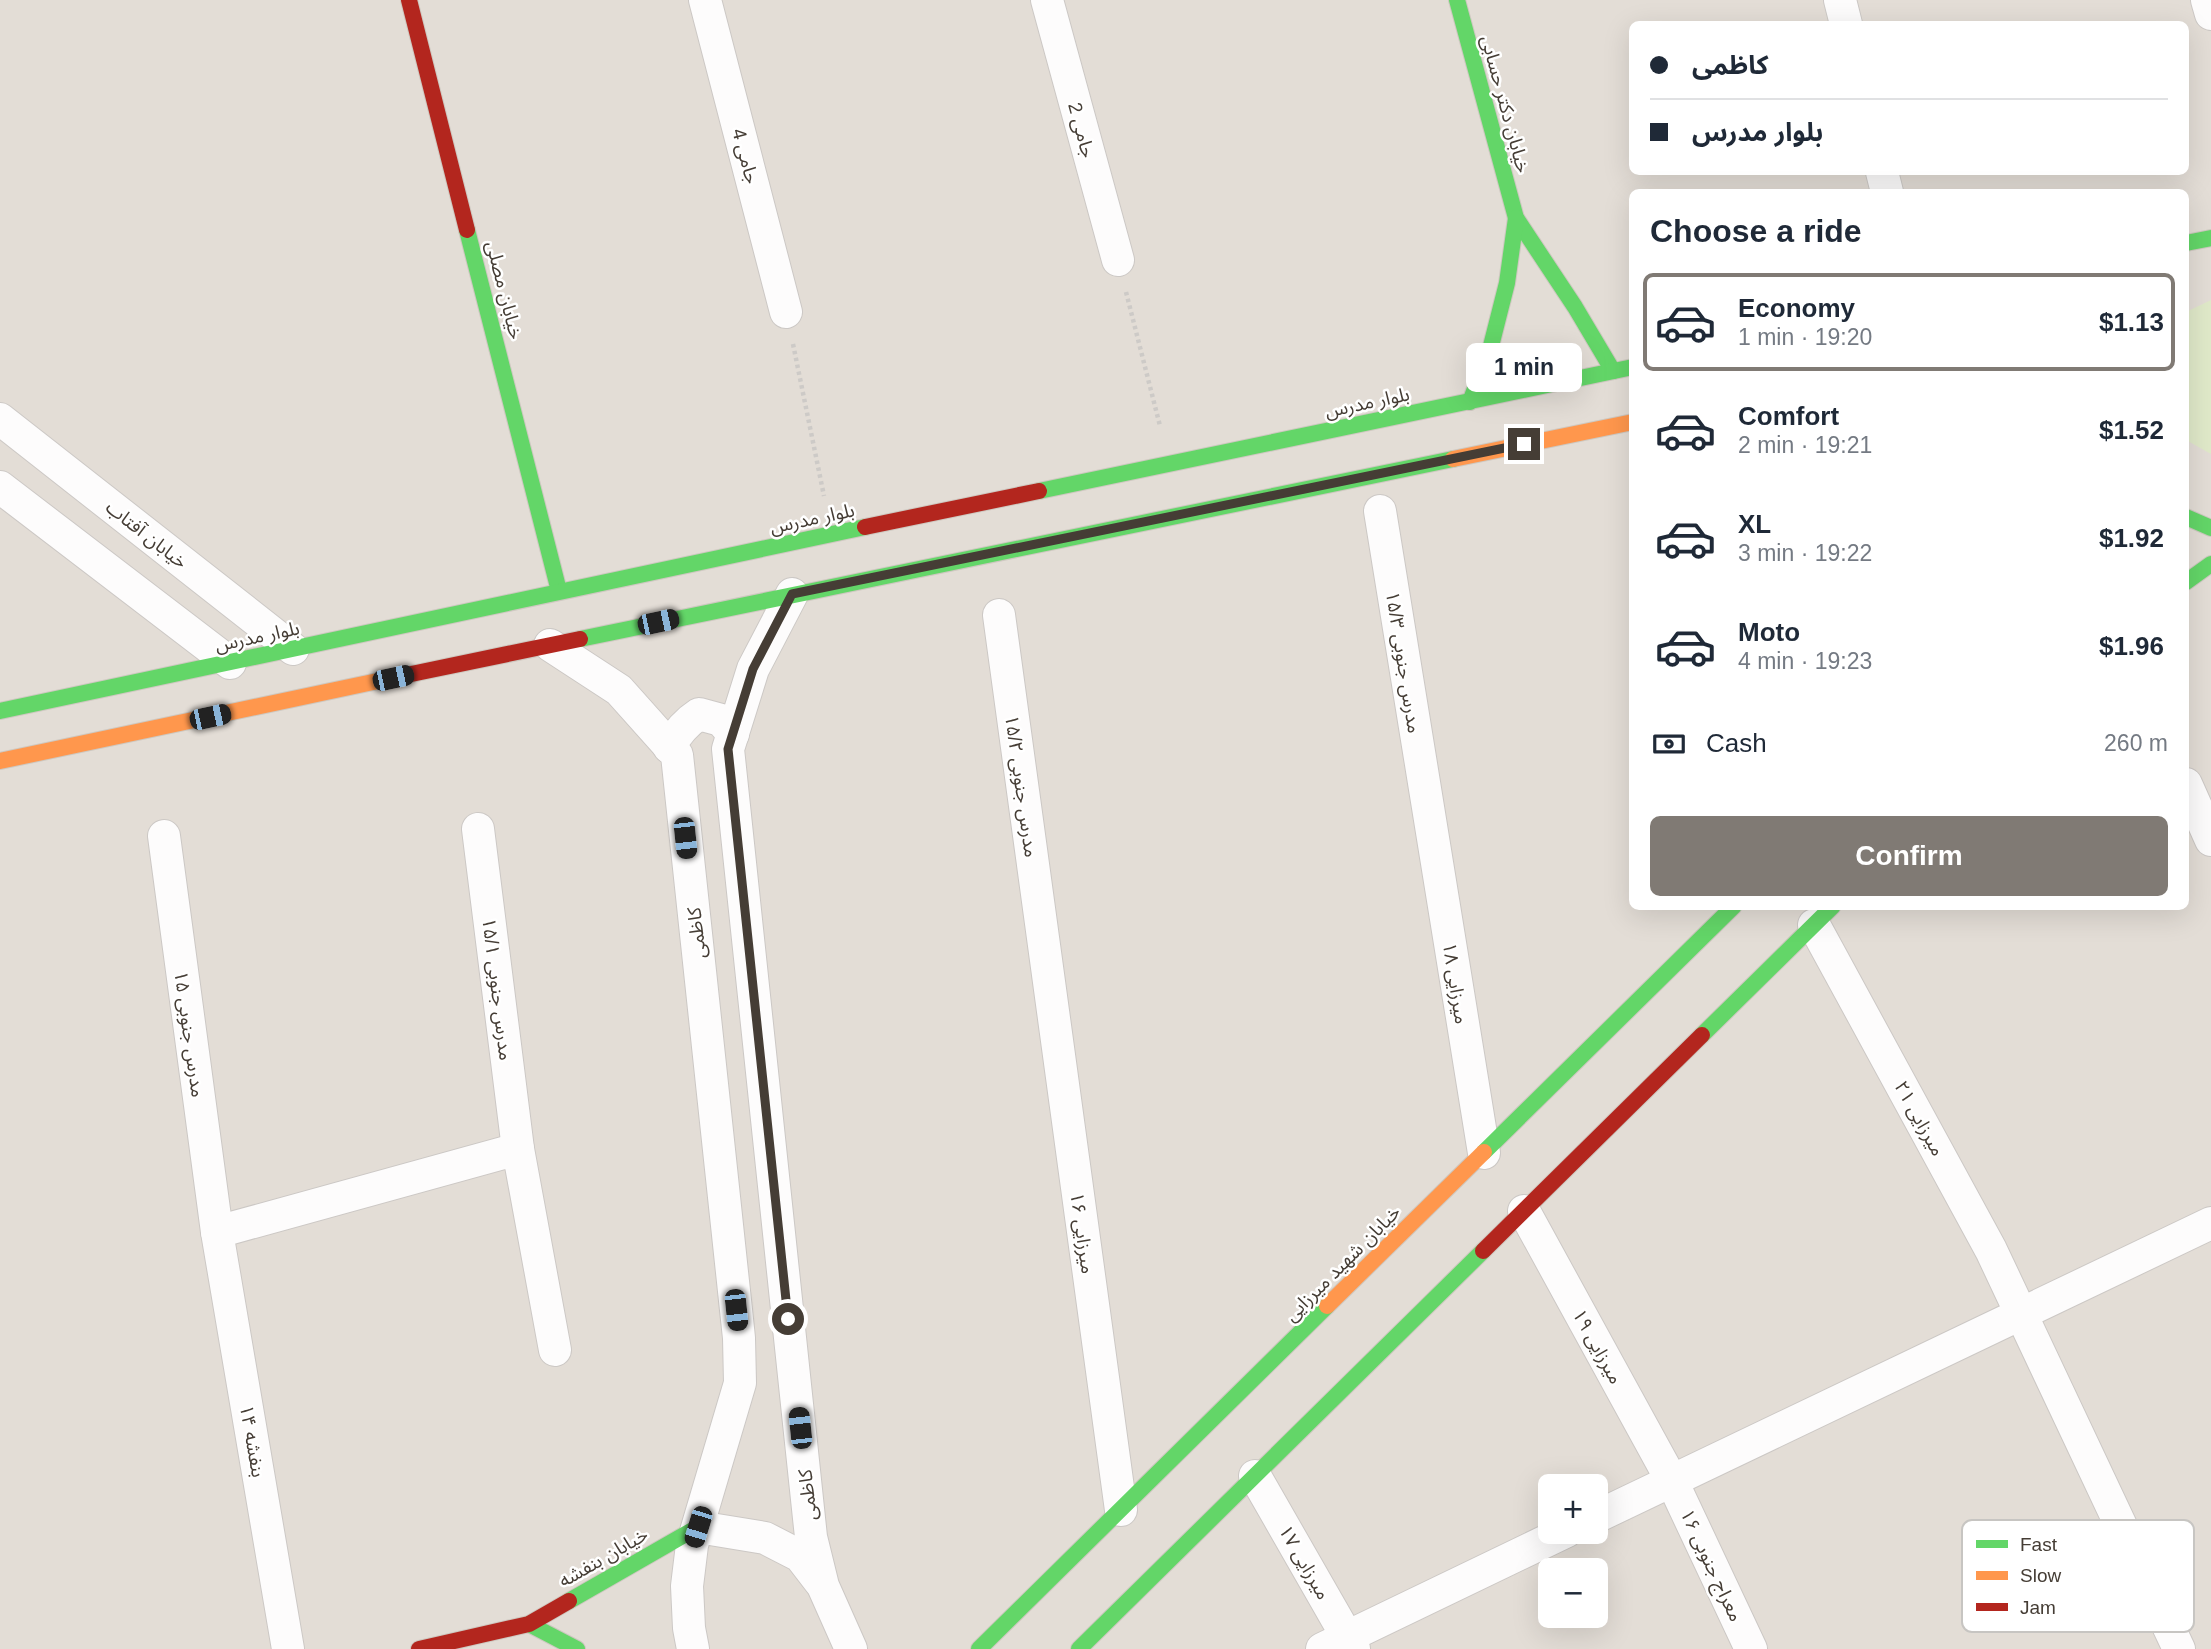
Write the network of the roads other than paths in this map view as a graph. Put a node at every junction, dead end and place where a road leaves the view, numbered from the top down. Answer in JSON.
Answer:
{"nodes":[{"id":1,"x":409,"y":0,"type":"edge"},
{"id":2,"x":705,"y":0,"type":"edge"},
{"id":3,"x":1047,"y":0,"type":"edge"},
{"id":4,"x":1457,"y":0,"type":"edge"},
{"id":5,"x":1840,"y":0,"type":"edge"},
{"id":6,"x":2207,"y":0,"type":"edge"},
{"id":7,"x":2211,"y":14,"type":"edge"},
{"id":8,"x":1845,"y":21,"type":"edge"},
{"id":9,"x":1516,"y":218,"type":"junction"},
{"id":10,"x":2211,"y":238,"type":"edge"},
{"id":11,"x":2189,"y":242,"type":"edge"},
{"id":12,"x":1118,"y":260,"type":"road end"},
{"id":13,"x":786,"y":312,"type":"road end"},
{"id":14,"x":1629,"y":368,"type":"edge"},
{"id":15,"x":1613,"y":371,"type":"junction"},
{"id":16,"x":1470,"y":402,"type":"junction"},
{"id":17,"x":0,"y":419,"type":"edge"},
{"id":18,"x":1629,"y":423,"type":"edge"},
{"id":19,"x":0,"y":487,"type":"edge"},
{"id":20,"x":1380,"y":511,"type":"dead end"},
{"id":21,"x":2189,"y":518,"type":"edge"},
{"id":22,"x":2211,"y":528,"type":"edge"},
{"id":23,"x":2211,"y":564,"type":"edge"},
{"id":24,"x":2189,"y":580,"type":"edge"},
{"id":25,"x":559,"y":591,"type":"junction"},
{"id":26,"x":792,"y":594,"type":"junction"},
{"id":27,"x":999,"y":615,"type":"dead end"},
{"id":28,"x":551,"y":645,"type":"junction"},
{"id":29,"x":293,"y":649,"type":"junction"},
{"id":30,"x":230,"y":663,"type":"junction"},
{"id":31,"x":0,"y":711,"type":"edge"},
{"id":32,"x":733,"y":734,"type":"junction"},
{"id":33,"x":669,"y":747,"type":"junction"},
{"id":34,"x":0,"y":761,"type":"edge"},
{"id":35,"x":2189,"y":791,"type":"edge"},
{"id":36,"x":1429,"y":814,"type":"joint"},
{"id":37,"x":478,"y":829,"type":"dead end"},
{"id":38,"x":164,"y":836,"type":"dead end"},
{"id":39,"x":2211,"y":840,"type":"edge"},
{"id":40,"x":1730,"y":910,"type":"edge"},
{"id":41,"x":1823,"y":916,"type":"edge"},
{"id":42,"x":1045,"y":957,"type":"joint"},
{"id":43,"x":518,"y":1149,"type":"junction"},
{"id":44,"x":1484,"y":1153,"type":"junction"},
{"id":45,"x":1524,"y":1211,"type":"junction"},
{"id":46,"x":2211,"y":1223,"type":"edge"},
{"id":47,"x":217,"y":1232,"type":"junction"},
{"id":48,"x":2021,"y":1313,"type":"junction"},
{"id":49,"x":555,"y":1350,"type":"dead end"},
{"id":50,"x":1255,"y":1476,"type":"junction"},
{"id":51,"x":1672,"y":1481,"type":"junction"},
{"id":52,"x":1121,"y":1510,"type":"junction"},
{"id":53,"x":1608,"y":1511,"type":"edge"},
{"id":54,"x":2118,"y":1520,"type":"edge"},
{"id":55,"x":698,"y":1527,"type":"junction"},
{"id":56,"x":1541,"y":1544,"type":"edge"},
{"id":57,"x":823,"y":1586,"type":"junction"},
{"id":58,"x":529,"y":1624,"type":"junction"},
{"id":59,"x":2171,"y":1632,"type":"edge"},
{"id":60,"x":1341,"y":1645,"type":"edge"},
{"id":61,"x":288,"y":1649,"type":"edge"},
{"id":62,"x":419,"y":1649,"type":"edge"},
{"id":63,"x":577,"y":1649,"type":"edge"},
{"id":64,"x":693,"y":1649,"type":"edge"},
{"id":65,"x":851,"y":1649,"type":"edge"},
{"id":66,"x":979,"y":1649,"type":"edge"},
{"id":67,"x":1079,"y":1649,"type":"edge"},
{"id":68,"x":1751,"y":1649,"type":"edge"},
{"id":69,"x":2179,"y":1649,"type":"edge"}],
"edges":[{"from":1,"to":25,"type":"street","name":"خیابان مصلی"},
{"from":2,"to":13,"type":"street","name":"جامی 4"},
{"from":3,"to":12,"type":"street","name":"جامی 2"},
{"from":4,"to":9,"type":"street","name":"خیابان دکتر حسابی"},
{"from":5,"to":8,"type":"street"},
{"from":6,"to":7,"type":"street"},
{"from":9,"to":15,"type":"street"},
{"from":9,"to":16,"type":"street"},
{"from":10,"to":11,"type":"street"},
{"from":14,"to":15,"type":"street","name":"بلوار مدرس"},
{"from":15,"to":16,"type":"street","name":"بلوار مدرس"},
{"from":16,"to":25,"type":"street","name":"بلوار مدرس"},
{"from":17,"to":29,"type":"street","name":"خیابان آفتاب"},
{"from":18,"to":26,"type":"street"},
{"from":19,"to":30,"type":"street"},
{"from":20,"to":36,"type":"street","name":"مدرس جنوبی ۱۵/۳"},
{"from":21,"to":22,"type":"street"},
{"from":23,"to":24,"type":"street"},
{"from":25,"to":29,"type":"street","name":"بلوار مدرس"},
{"from":26,"to":28,"type":"street"},
{"from":26,"to":32,"type":"street","name":"کاظمی"},
{"from":27,"to":42,"type":"street","name":"مدرس جنوبی ۱۵/۲"},
{"from":28,"to":33,"type":"street","name":"کاظمی"},
{"from":28,"to":34,"type":"street"},
{"from":29,"to":30,"type":"street","name":"بلوار مدرس"},
{"from":30,"to":31,"type":"street","name":"بلوار مدرس"},
{"from":32,"to":33,"type":"street"},
{"from":32,"to":57,"type":"street","name":"کاظمی"},
{"from":33,"to":55,"type":"street","name":"کاظمی"},
{"from":35,"to":39,"type":"street"},
{"from":36,"to":44,"type":"street","name":"میرزایی ۱۸"},
{"from":37,"to":43,"type":"street","name":"مدرس جنوبی ۱۵/۱"},
{"from":38,"to":47,"type":"street","name":"مدرس جنوبی ۱۵"},
{"from":40,"to":44,"type":"street","name":"خیابان شهید میرزایی"},
{"from":41,"to":45,"type":"street"},
{"from":41,"to":48,"type":"street","name":"میرزایی ۲۱"},
{"from":42,"to":52,"type":"street","name":"میرزایی ۱۶"},
{"from":43,"to":47,"type":"street"},
{"from":43,"to":49,"type":"street","name":"مدرس جنوبی ۱۵/۱"},
{"from":44,"to":52,"type":"street","name":"خیابان شهید میرزایی"},
{"from":45,"to":50,"type":"street"},
{"from":45,"to":51,"type":"street","name":"میرزایی ۱۹"},
{"from":46,"to":48,"type":"street"},
{"from":47,"to":61,"type":"street","name":"بنفشه ۱۴"},
{"from":48,"to":51,"type":"street"},
{"from":48,"to":54,"type":"street","name":"میرزایی ۲۱"},
{"from":50,"to":60,"type":"street","name":"میرزایی ۱۷"},
{"from":50,"to":67,"type":"street"},
{"from":51,"to":53,"type":"street"},
{"from":51,"to":68,"type":"street","name":"معراج جنوبی ۱۶"},
{"from":52,"to":66,"type":"street","name":"خیابان شهید میرزایی"},
{"from":55,"to":57,"type":"street"},
{"from":55,"to":58,"type":"street","name":"خیابان بنفشه"},
{"from":55,"to":64,"type":"street","name":"کاظمی"},
{"from":56,"to":60,"type":"street"},
{"from":57,"to":65,"type":"street","name":"کاظمی"},
{"from":58,"to":62,"type":"street","name":"خیابان بنفشه"},
{"from":58,"to":63,"type":"street"},
{"from":59,"to":69,"type":"street","name":"میرزایی ۲۱"}]}
